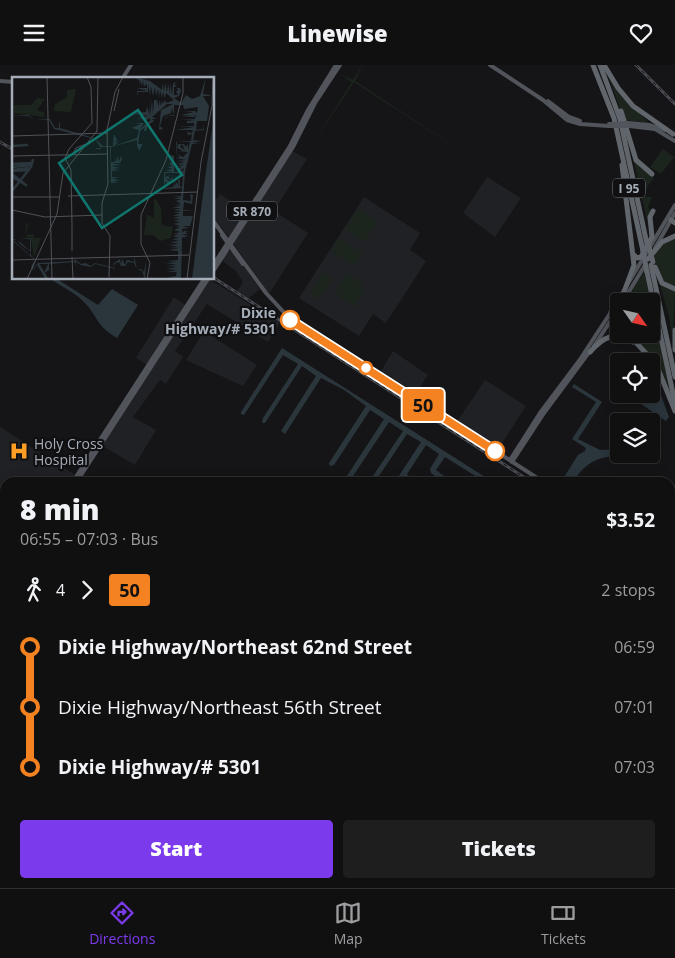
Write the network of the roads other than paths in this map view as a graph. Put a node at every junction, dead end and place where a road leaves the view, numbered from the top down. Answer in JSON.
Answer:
{"nodes":[{"id":1,"x":132,"y":65,"type":"edge"},
{"id":2,"x":490,"y":65,"type":"edge"},
{"id":3,"x":494,"y":65,"type":"edge"},
{"id":4,"x":599,"y":65,"type":"edge"},
{"id":5,"x":336,"y":67,"type":"edge"},
{"id":6,"x":124,"y":77,"type":"edge"},
{"id":7,"x":314,"y":101,"type":"junction"},
{"id":8,"x":618,"y":106,"type":"junction"},
{"id":9,"x":609,"y":125,"type":"junction"},
{"id":10,"x":616,"y":125,"type":"junction"},
{"id":11,"x":629,"y":125,"type":"junction"},
{"id":12,"x":674,"y":135,"type":"edge"},
{"id":13,"x":675,"y":141,"type":"edge"},
{"id":14,"x":652,"y":174,"type":"dead end"},
{"id":15,"x":267,"y":185,"type":"junction"},
{"id":16,"x":675,"y":205,"type":"edge"},
{"id":17,"x":653,"y":211,"type":"dead end"},
{"id":18,"x":249,"y":212,"type":"junction"},
{"id":19,"x":672,"y":219,"type":"edge"},
{"id":20,"x":215,"y":223,"type":"edge"},
{"id":21,"x":215,"y":223,"type":"edge"},
{"id":22,"x":235,"y":231,"type":"junction"},
{"id":23,"x":225,"y":235,"type":"junction"},
{"id":24,"x":675,"y":236,"type":"edge"},
{"id":25,"x":229,"y":243,"type":"junction"},
{"id":26,"x":632,"y":244,"type":"junction"},
{"id":27,"x":646,"y":246,"type":"junction"},
{"id":28,"x":232,"y":251,"type":"junction"},
{"id":29,"x":225,"y":253,"type":"junction"},
{"id":30,"x":215,"y":263,"type":"edge"},
{"id":31,"x":244,"y":264,"type":"junction"},
{"id":32,"x":650,"y":265,"type":"junction"},
{"id":33,"x":215,"y":268,"type":"edge"},
{"id":34,"x":203,"y":280,"type":"edge"},
{"id":35,"x":207,"y":280,"type":"edge"},
{"id":36,"x":649,"y":281,"type":"junction"},
{"id":37,"x":675,"y":289,"type":"edge"},
{"id":38,"x":626,"y":293,"type":"junction"},
{"id":39,"x":650,"y":293,"type":"edge"},
{"id":40,"x":193,"y":296,"type":"junction"},
{"id":41,"x":190,"y":307,"type":"junction"},
{"id":42,"x":610,"y":318,"type":"edge"},
{"id":43,"x":610,"y":318,"type":"edge"},
{"id":44,"x":675,"y":330,"type":"edge"},
{"id":45,"x":169,"y":335,"type":"junction"},
{"id":46,"x":637,"y":343,"type":"edge"},
{"id":47,"x":643,"y":349,"type":"junction"},
{"id":48,"x":675,"y":350,"type":"edge"},
{"id":49,"x":590,"y":352,"type":"junction"},
{"id":50,"x":675,"y":366,"type":"edge"},
{"id":51,"x":675,"y":377,"type":"edge"},
{"id":52,"x":675,"y":393,"type":"edge"},
{"id":53,"x":675,"y":403,"type":"edge"},
{"id":54,"x":675,"y":411,"type":"edge"},
{"id":55,"x":541,"y":414,"type":"junction"},
{"id":56,"x":510,"y":460,"type":"junction"},
{"id":57,"x":76,"y":477,"type":"edge"},
{"id":58,"x":80,"y":477,"type":"edge"},
{"id":59,"x":536,"y":477,"type":"edge"}],
"edges":[{"from":1,"to":6,"type":"main road"},
{"from":2,"to":9,"type":"main road"},
{"from":3,"to":9,"type":"main road"},
{"from":4,"to":8,"type":"highway","number":"I 95"},
{"from":4,"to":10,"type":"highway","number":"I 95"},
{"from":4,"to":12,"type":"highway"},
{"from":4,"to":27,"type":"highway"},
{"from":5,"to":7,"type":"main road","number":"SR 870"},
{"from":5,"to":7,"type":"main road","number":"SR 870"},
{"from":7,"to":15,"type":"main road","number":"SR 870"},
{"from":7,"to":15,"type":"main road","number":"SR 870"},
{"from":8,"to":14,"type":"highway"},
{"from":8,"to":27,"type":"highway","number":"I 95"},
{"from":9,"to":11,"type":"main road","bridge":true},
{"from":10,"to":26,"type":"highway"},
{"from":10,"to":27,"type":"highway","number":"I 95"},
{"from":11,"to":12,"type":"main road"},
{"from":11,"to":13,"type":"main road"},
{"from":15,"to":18,"type":"main road","number":"SR 870"},
{"from":16,"to":19,"type":"main road"},
{"from":17,"to":26,"type":"highway"},
{"from":18,"to":22,"type":"main road","number":"SR 870"},
{"from":18,"to":25,"type":"main road","number":"SR 870"},
{"from":19,"to":32,"type":"main road"},
{"from":19,"to":38,"type":"main road"},
{"from":20,"to":25,"type":"main road"},
{"from":21,"to":23,"type":"main road"},
{"from":22,"to":23,"type":"main road"},
{"from":22,"to":25,"type":"main road","number":"SR 870"},
{"from":23,"to":25,"type":"main road"},
{"from":24,"to":32,"type":"highway"},
{"from":25,"to":28,"type":"main road"},
{"from":25,"to":29,"type":"main road","number":"SR 870"},
{"from":25,"to":30,"type":"main road","number":"SR 870"},
{"from":25,"to":31,"type":"main road"},
{"from":26,"to":38,"type":"highway"},
{"from":27,"to":32,"type":"highway","number":"I 95","bridge":true},
{"from":27,"to":32,"type":"highway","number":"I 95","bridge":true},
{"from":28,"to":29,"type":"main road"},
{"from":28,"to":31,"type":"main road"},
{"from":29,"to":33,"type":"main road","number":"SR 870"},
{"from":31,"to":56,"type":"main road"},
{"from":32,"to":36,"type":"highway","number":"I 95"},
{"from":32,"to":37,"type":"highway"},
{"from":32,"to":38,"type":"main road"},
{"from":32,"to":50,"type":"highway","number":"I 95"},
{"from":32,"to":51,"type":"highway"},
{"from":32,"to":52,"type":"highway"},
{"from":34,"to":40,"type":"main road"},
{"from":35,"to":41,"type":"main road"},
{"from":36,"to":39,"type":"highway"},
{"from":36,"to":53,"type":"highway","number":"I 95"},
{"from":40,"to":41,"type":"main road"},
{"from":40,"to":45,"type":"main road"},
{"from":41,"to":45,"type":"main road"},
{"from":42,"to":49,"type":"main road"},
{"from":43,"to":55,"type":"main road"},
{"from":44,"to":48,"type":"highway"},
{"from":45,"to":57,"type":"main road"},
{"from":45,"to":58,"type":"main road"},
{"from":46,"to":47,"type":"highway"},
{"from":47,"to":49,"type":"highway"},
{"from":47,"to":54,"type":"highway"},
{"from":49,"to":55,"type":"main road"},
{"from":55,"to":56,"type":"main road"},
{"from":55,"to":56,"type":"main road"},
{"from":56,"to":59,"type":"main road"}]}
